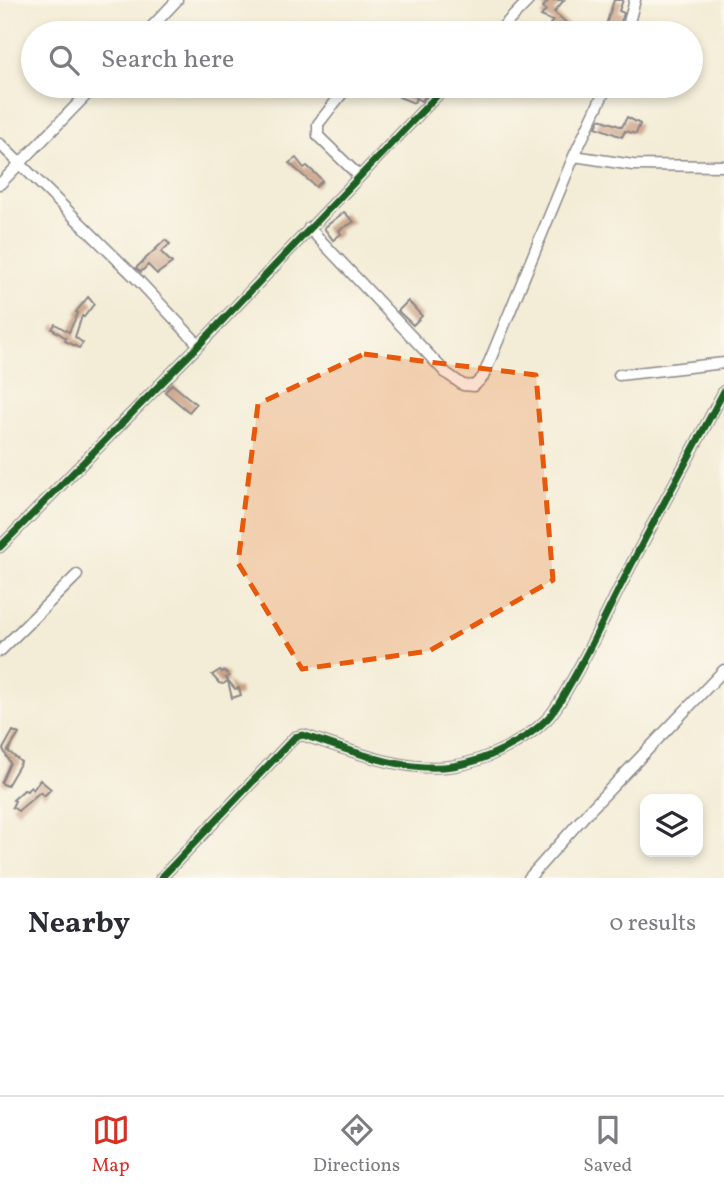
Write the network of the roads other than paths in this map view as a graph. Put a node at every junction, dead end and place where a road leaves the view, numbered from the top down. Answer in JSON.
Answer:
{"nodes":[{"id":1,"x":177,"y":0,"type":"edge"},
{"id":2,"x":529,"y":0,"type":"edge"},
{"id":3,"x":635,"y":0,"type":"edge"},
{"id":4,"x":157,"y":21,"type":"edge"},
{"id":5,"x":509,"y":21,"type":"edge"},
{"id":6,"x":629,"y":21,"type":"edge"},
{"id":7,"x":83,"y":98,"type":"edge"},
{"id":8,"x":339,"y":98,"type":"edge"},
{"id":9,"x":434,"y":98,"type":"edge"},
{"id":10,"x":601,"y":98,"type":"edge"},
{"id":11,"x":0,"y":144,"type":"edge"},
{"id":12,"x":574,"y":156,"type":"junction"},
{"id":13,"x":20,"y":163,"type":"junction"},
{"id":14,"x":724,"y":166,"type":"edge"},
{"id":15,"x":359,"y":176,"type":"junction"},
{"id":16,"x":0,"y":184,"type":"edge"},
{"id":17,"x":309,"y":228,"type":"junction"},
{"id":18,"x":199,"y":345,"type":"junction"},
{"id":19,"x":724,"y":363,"type":"edge"},
{"id":20,"x":619,"y":375,"type":"dead end"},
{"id":21,"x":724,"y":391,"type":"edge"},
{"id":22,"x":0,"y":547,"type":"edge"},
{"id":23,"x":77,"y":575,"type":"dead end"},
{"id":24,"x":0,"y":652,"type":"edge"},
{"id":25,"x":724,"y":670,"type":"edge"},
{"id":26,"x":161,"y":878,"type":"edge"},
{"id":27,"x":529,"y":878,"type":"edge"}],
"edges":[{"from":1,"to":4,"type":"street"},
{"from":2,"to":5,"type":"street"},
{"from":3,"to":6,"type":"street"},
{"from":7,"to":13,"type":"street"},
{"from":8,"to":15,"type":"street"},
{"from":9,"to":15,"type":"street"},
{"from":10,"to":12,"type":"street"},
{"from":11,"to":13,"type":"street"},
{"from":12,"to":14,"type":"street"},
{"from":12,"to":17,"type":"street"},
{"from":13,"to":16,"type":"street"},
{"from":13,"to":18,"type":"street"},
{"from":15,"to":17,"type":"street"},
{"from":17,"to":18,"type":"street"},
{"from":18,"to":22,"type":"street"},
{"from":19,"to":20,"type":"street"},
{"from":21,"to":26,"type":"street"},
{"from":23,"to":24,"type":"street"},
{"from":25,"to":27,"type":"street"}]}
